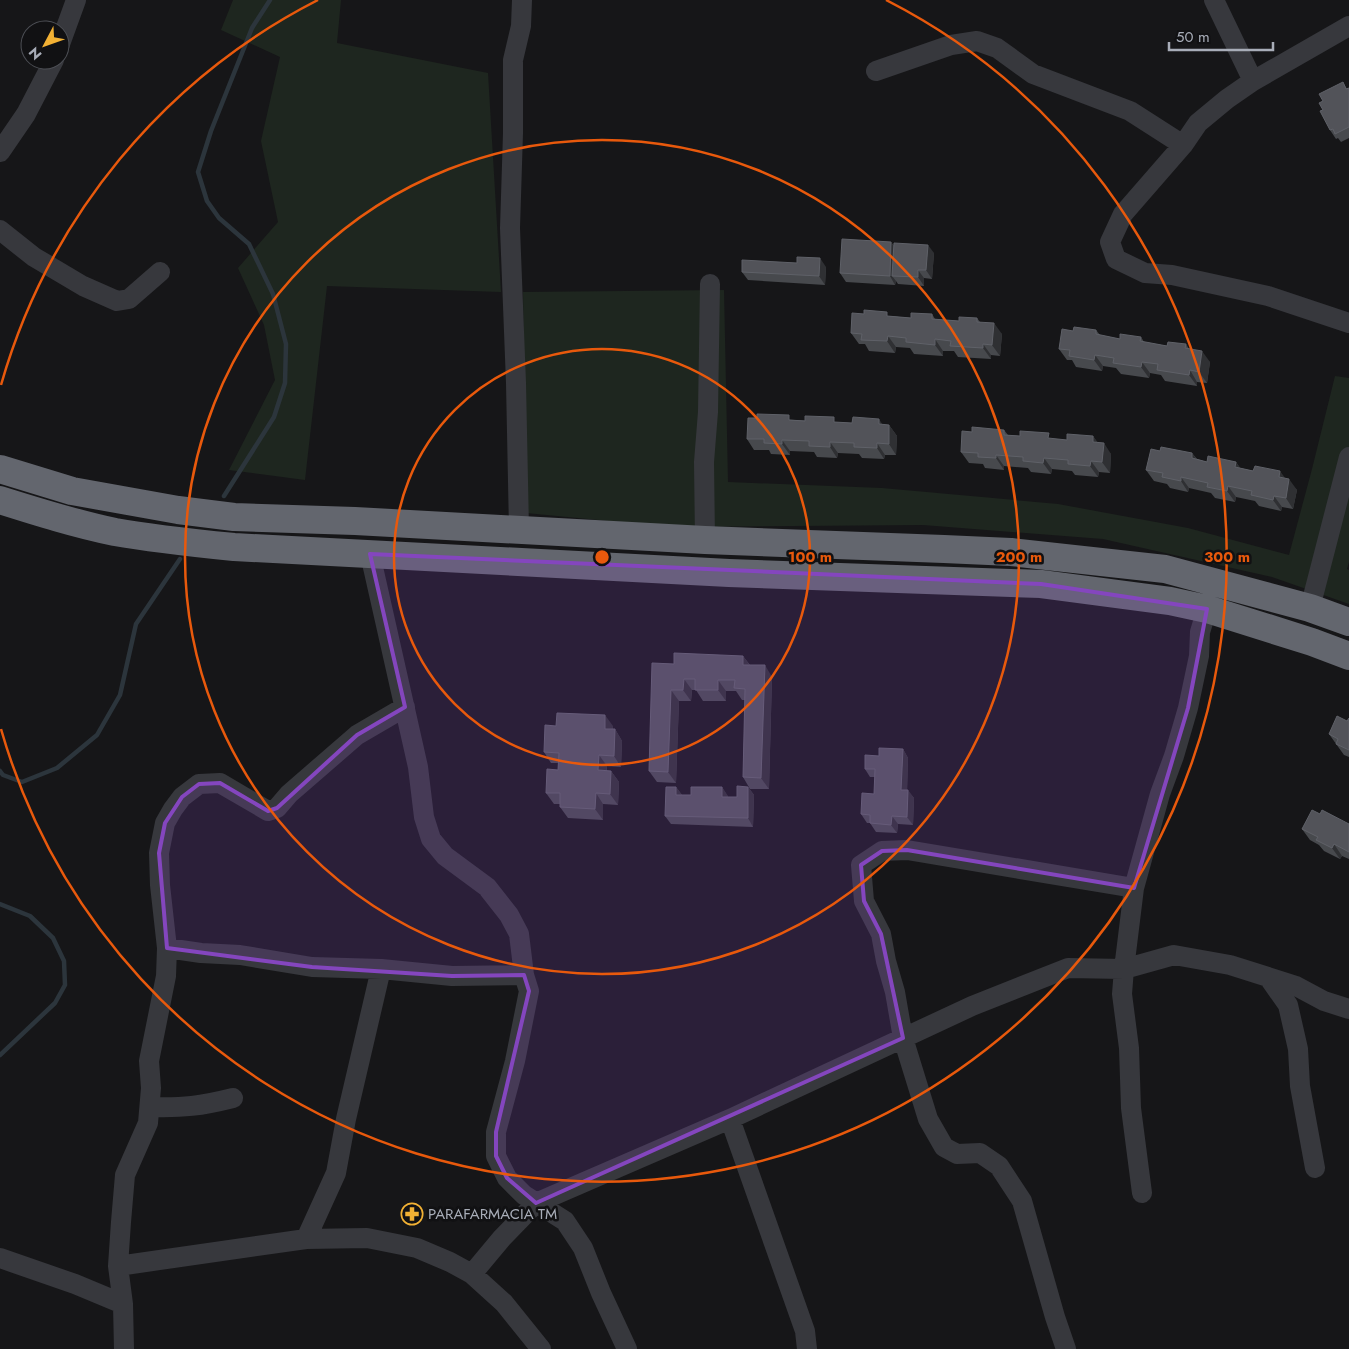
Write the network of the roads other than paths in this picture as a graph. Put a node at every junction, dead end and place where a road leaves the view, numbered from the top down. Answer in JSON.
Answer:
{"nodes":[{"id":1,"x":76,"y":0,"type":"edge"},
{"id":2,"x":522,"y":0,"type":"edge"},
{"id":3,"x":1214,"y":0,"type":"edge"},
{"id":4,"x":69,"y":20,"type":"edge"},
{"id":5,"x":1349,"y":26,"type":"edge"},
{"id":6,"x":49,"y":70,"type":"edge"},
{"id":7,"x":876,"y":71,"type":"dead end"},
{"id":8,"x":1253,"y":81,"type":"junction"},
{"id":9,"x":1183,"y":145,"type":"junction"},
{"id":10,"x":0,"y":152,"type":"edge"},
{"id":11,"x":0,"y":230,"type":"edge"},
{"id":12,"x":160,"y":272,"type":"dead end"},
{"id":13,"x":710,"y":284,"type":"dead end"},
{"id":14,"x":1349,"y":323,"type":"edge"},
{"id":15,"x":1349,"y":456,"type":"edge"},
{"id":16,"x":0,"y":469,"type":"edge"},
{"id":17,"x":0,"y":500,"type":"edge"},
{"id":18,"x":519,"y":530,"type":"junction"},
{"id":19,"x":705,"y":540,"type":"junction"},
{"id":20,"x":370,"y":554,"type":"junction"},
{"id":21,"x":1310,"y":608,"type":"junction"},
{"id":22,"x":1207,"y":609,"type":"junction"},
{"id":23,"x":1349,"y":622,"type":"edge"},
{"id":24,"x":1349,"y":656,"type":"edge"},
{"id":25,"x":405,"y":707,"type":"junction"},
{"id":26,"x":1134,"y":888,"type":"junction"},
{"id":27,"x":167,"y":948,"type":"junction"},
{"id":28,"x":381,"y":969,"type":"junction"},
{"id":29,"x":1124,"y":969,"type":"junction"},
{"id":30,"x":524,"y":974,"type":"junction"},
{"id":31,"x":1269,"y":978,"type":"junction"},
{"id":32,"x":1349,"y":1009,"type":"edge"},
{"id":33,"x":903,"y":1038,"type":"junction"},
{"id":34,"x":233,"y":1098,"type":"dead end"},
{"id":35,"x":150,"y":1107,"type":"junction"},
{"id":36,"x":730,"y":1119,"type":"junction"},
{"id":37,"x":1315,"y":1168,"type":"dead end"},
{"id":38,"x":1142,"y":1192,"type":"dead end"},
{"id":39,"x":536,"y":1203,"type":"junction"},
{"id":40,"x":306,"y":1239,"type":"junction"},
{"id":41,"x":0,"y":1258,"type":"edge"},
{"id":42,"x":118,"y":1266,"type":"junction"},
{"id":43,"x":472,"y":1274,"type":"junction"},
{"id":44,"x":122,"y":1304,"type":"junction"},
{"id":45,"x":124,"y":1349,"type":"edge"},
{"id":46,"x":541,"y":1349,"type":"edge"},
{"id":47,"x":627,"y":1349,"type":"edge"},
{"id":48,"x":807,"y":1349,"type":"edge"},
{"id":49,"x":1066,"y":1349,"type":"edge"}],
"edges":[{"from":1,"to":4,"type":"street"},
{"from":2,"to":18,"type":"street"},
{"from":3,"to":8,"type":"street"},
{"from":5,"to":8,"type":"street"},
{"from":6,"to":10,"type":"street"},
{"from":7,"to":9,"type":"street"},
{"from":8,"to":9,"type":"street"},
{"from":9,"to":14,"type":"street"},
{"from":11,"to":12,"type":"street"},
{"from":13,"to":19,"type":"street"},
{"from":15,"to":21,"type":"street"},
{"from":16,"to":18,"type":"highway"},
{"from":17,"to":20,"type":"highway"},
{"from":18,"to":19,"type":"highway"},
{"from":19,"to":21,"type":"highway"},
{"from":20,"to":22,"type":"highway"},
{"from":20,"to":25,"type":"street"},
{"from":21,"to":23,"type":"highway"},
{"from":22,"to":24,"type":"highway"},
{"from":22,"to":26,"type":"street"},
{"from":25,"to":27,"type":"street"},
{"from":25,"to":30,"type":"street"},
{"from":26,"to":29,"type":"street"},
{"from":26,"to":33,"type":"street"},
{"from":27,"to":28,"type":"street"},
{"from":27,"to":35,"type":"street"},
{"from":28,"to":30,"type":"street"},
{"from":28,"to":40,"type":"street"},
{"from":29,"to":31,"type":"street"},
{"from":29,"to":33,"type":"street"},
{"from":29,"to":38,"type":"street"},
{"from":30,"to":39,"type":"street"},
{"from":31,"to":32,"type":"street"},
{"from":31,"to":37,"type":"street"},
{"from":33,"to":36,"type":"street"},
{"from":33,"to":49,"type":"street"},
{"from":34,"to":35,"type":"street"},
{"from":35,"to":42,"type":"street"},
{"from":36,"to":39,"type":"street"},
{"from":36,"to":48,"type":"street"},
{"from":39,"to":43,"type":"street"},
{"from":39,"to":47,"type":"street"},
{"from":40,"to":42,"type":"street"},
{"from":40,"to":43,"type":"street"},
{"from":41,"to":44,"type":"street"},
{"from":42,"to":44,"type":"street"},
{"from":43,"to":46,"type":"street"},
{"from":44,"to":45,"type":"street"}]}
